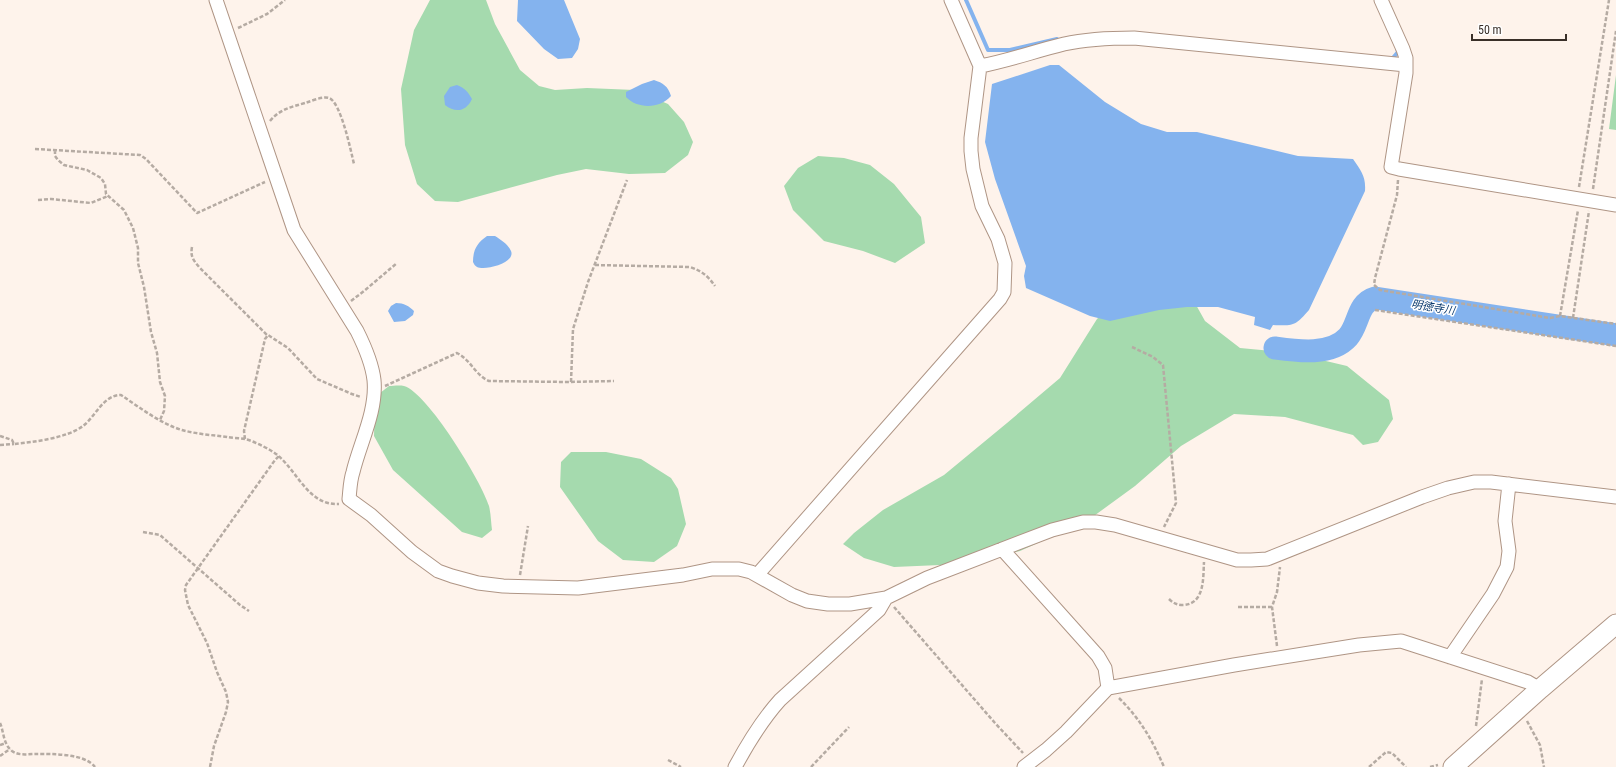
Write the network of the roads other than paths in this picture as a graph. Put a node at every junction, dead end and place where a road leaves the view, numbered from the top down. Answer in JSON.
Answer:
{"nodes":[{"id":1,"x":216,"y":0,"type":"edge"},
{"id":2,"x":951,"y":0,"type":"edge"},
{"id":3,"x":1381,"y":0,"type":"edge"},
{"id":4,"x":1406,"y":65,"type":"junction"},
{"id":5,"x":980,"y":66,"type":"junction"},
{"id":6,"x":1616,"y":204,"type":"edge"},
{"id":7,"x":1509,"y":484,"type":"junction"},
{"id":8,"x":1616,"y":497,"type":"edge"},
{"id":9,"x":1002,"y":549,"type":"junction"},
{"id":10,"x":756,"y":575,"type":"junction"},
{"id":11,"x":886,"y":598,"type":"junction"},
{"id":12,"x":1616,"y":624,"type":"edge"},
{"id":13,"x":1450,"y":657,"type":"junction"},
{"id":14,"x":1108,"y":688,"type":"junction"},
{"id":15,"x":1540,"y":689,"type":"junction"},
{"id":16,"x":1028,"y":765,"type":"edge"},
{"id":17,"x":734,"y":767,"type":"edge"},
{"id":18,"x":1453,"y":767,"type":"edge"}],
"edges":[{"from":1,"to":10,"type":"street"},
{"from":2,"to":5,"type":"street"},
{"from":3,"to":4,"type":"street"},
{"from":4,"to":5,"type":"street"},
{"from":4,"to":6,"type":"street"},
{"from":5,"to":10,"type":"street"},
{"from":7,"to":8,"type":"street"},
{"from":7,"to":9,"type":"street"},
{"from":7,"to":13,"type":"street"},
{"from":9,"to":11,"type":"street"},
{"from":9,"to":14,"type":"street"},
{"from":10,"to":11,"type":"street"},
{"from":11,"to":17,"type":"street"},
{"from":12,"to":15,"type":"street"},
{"from":13,"to":14,"type":"street"},
{"from":13,"to":15,"type":"street"},
{"from":14,"to":16,"type":"street"},
{"from":15,"to":18,"type":"street"}]}
